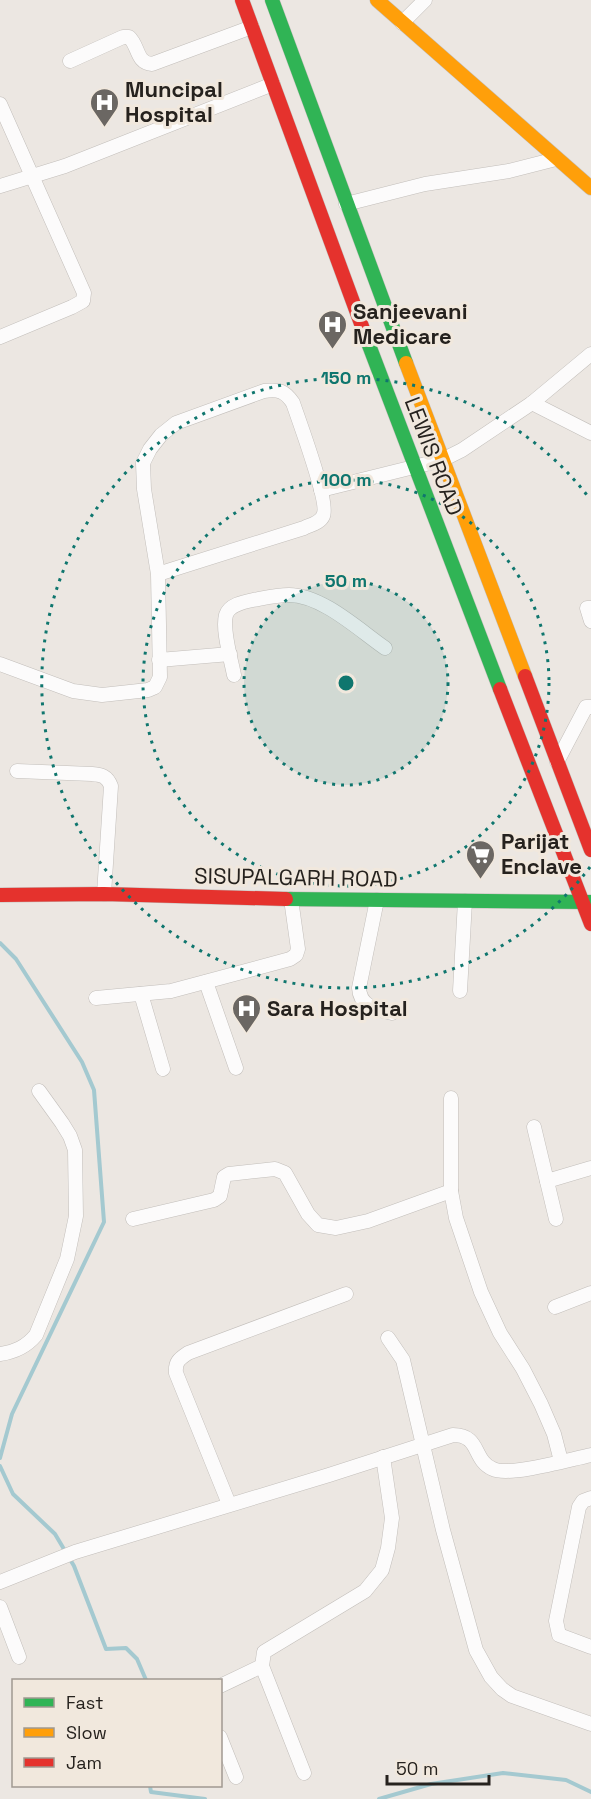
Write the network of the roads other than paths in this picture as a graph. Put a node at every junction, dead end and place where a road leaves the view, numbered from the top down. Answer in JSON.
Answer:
{"nodes":[{"id":1,"x":242,"y":0,"type":"edge"},
{"id":2,"x":272,"y":0,"type":"edge"},
{"id":3,"x":377,"y":0,"type":"edge"},
{"id":4,"x":425,"y":0,"type":"edge"},
{"id":5,"x":402,"y":23,"type":"junction"},
{"id":6,"x":252,"y":27,"type":"junction"},
{"id":7,"x":70,"y":61,"type":"dead end"},
{"id":8,"x":273,"y":84,"type":"junction"},
{"id":9,"x":0,"y":104,"type":"edge"},
{"id":10,"x":556,"y":159,"type":"junction"},
{"id":11,"x":33,"y":176,"type":"junction"},
{"id":12,"x":0,"y":186,"type":"edge"},
{"id":13,"x":591,"y":188,"type":"edge"},
{"id":14,"x":346,"y":204,"type":"junction"},
{"id":15,"x":0,"y":337,"type":"edge"},
{"id":16,"x":591,"y":354,"type":"edge"},
{"id":17,"x":532,"y":403,"type":"junction"},
{"id":18,"x":591,"y":433,"type":"edge"},
{"id":19,"x":442,"y":460,"type":"junction"},
{"id":20,"x":416,"y":467,"type":"junction"},
{"id":21,"x":321,"y":490,"type":"junction"},
{"id":22,"x":158,"y":574,"type":"junction"},
{"id":23,"x":591,"y":608,"type":"edge"},
{"id":24,"x":591,"y":621,"type":"edge"},
{"id":25,"x":385,"y":648,"type":"dead end"},
{"id":26,"x":230,"y":654,"type":"junction"},
{"id":27,"x":159,"y":660,"type":"junction"},
{"id":28,"x":0,"y":664,"type":"edge"},
{"id":29,"x":234,"y":675,"type":"dead end"},
{"id":30,"x":589,"y":704,"type":"edge"},
{"id":31,"x":557,"y":762,"type":"junction"},
{"id":32,"x":17,"y":771,"type":"dead end"},
{"id":33,"x":591,"y":850,"type":"edge"},
{"id":34,"x":104,"y":894,"type":"junction"},
{"id":35,"x":0,"y":895,"type":"edge"},
{"id":36,"x":291,"y":899,"type":"junction"},
{"id":37,"x":377,"y":900,"type":"junction"},
{"id":38,"x":465,"y":901,"type":"junction"},
{"id":39,"x":587,"y":902,"type":"edge"},
{"id":40,"x":591,"y":924,"type":"edge"},
{"id":41,"x":206,"y":982,"type":"junction"},
{"id":42,"x":460,"y":991,"type":"dead end"},
{"id":43,"x":141,"y":994,"type":"junction"},
{"id":44,"x":96,"y":998,"type":"dead end"},
{"id":45,"x":392,"y":1013,"type":"dead end"},
{"id":46,"x":236,"y":1068,"type":"dead end"},
{"id":47,"x":163,"y":1069,"type":"dead end"},
{"id":48,"x":39,"y":1091,"type":"dead end"},
{"id":49,"x":451,"y":1098,"type":"dead end"},
{"id":50,"x":534,"y":1126,"type":"dead end"},
{"id":51,"x":591,"y":1168,"type":"edge"},
{"id":52,"x":548,"y":1181,"type":"junction"},
{"id":53,"x":451,"y":1191,"type":"junction"},
{"id":54,"x":133,"y":1219,"type":"dead end"},
{"id":55,"x":556,"y":1219,"type":"dead end"},
{"id":56,"x":591,"y":1293,"type":"edge"},
{"id":57,"x":346,"y":1294,"type":"dead end"},
{"id":58,"x":555,"y":1307,"type":"dead end"},
{"id":59,"x":388,"y":1338,"type":"dead end"},
{"id":60,"x":0,"y":1354,"type":"edge"},
{"id":61,"x":422,"y":1444,"type":"junction"},
{"id":62,"x":591,"y":1455,"type":"edge"},
{"id":63,"x":383,"y":1457,"type":"junction"},
{"id":64,"x":561,"y":1461,"type":"junction"},
{"id":65,"x":591,"y":1498,"type":"edge"},
{"id":66,"x":229,"y":1504,"type":"junction"},
{"id":67,"x":0,"y":1582,"type":"edge"},
{"id":68,"x":0,"y":1607,"type":"edge"},
{"id":69,"x":591,"y":1647,"type":"edge"},
{"id":70,"x":20,"y":1657,"type":"dead end"},
{"id":71,"x":262,"y":1666,"type":"junction"},
{"id":72,"x":222,"y":1685,"type":"edge"},
{"id":73,"x":591,"y":1724,"type":"edge"},
{"id":74,"x":222,"y":1742,"type":"edge"},
{"id":75,"x":304,"y":1773,"type":"dead end"},
{"id":76,"x":236,"y":1777,"type":"dead end"}],
"edges":[{"from":1,"to":6,"type":"main road","name":"LEWIS ROAD"},
{"from":2,"to":14,"type":"main road","name":"LEWIS ROAD"},
{"from":3,"to":5,"type":"main road"},
{"from":4,"to":5,"type":"street"},
{"from":5,"to":10,"type":"main road"},
{"from":6,"to":7,"type":"street"},
{"from":6,"to":8,"type":"main road","name":"LEWIS ROAD"},
{"from":8,"to":11,"type":"street"},
{"from":8,"to":20,"type":"main road","name":"LEWIS ROAD"},
{"from":9,"to":11,"type":"street"},
{"from":10,"to":13,"type":"main road"},
{"from":10,"to":14,"type":"street"},
{"from":11,"to":12,"type":"street"},
{"from":11,"to":15,"type":"street"},
{"from":14,"to":19,"type":"main road","name":"LEWIS ROAD"},
{"from":16,"to":17,"type":"street"},
{"from":17,"to":18,"type":"street"},
{"from":17,"to":19,"type":"street"},
{"from":19,"to":20,"type":"street"},
{"from":19,"to":31,"type":"main road","name":"LEWIS ROAD"},
{"from":20,"to":21,"type":"street"},
{"from":20,"to":39,"type":"main road","name":"LEWIS ROAD"},
{"from":21,"to":22,"type":"street"},
{"from":21,"to":22,"type":"street"},
{"from":22,"to":27,"type":"street"},
{"from":23,"to":24,"type":"street"},
{"from":25,"to":26,"type":"street"},
{"from":26,"to":27,"type":"street"},
{"from":26,"to":29,"type":"street"},
{"from":27,"to":28,"type":"street"},
{"from":30,"to":31,"type":"street"},
{"from":31,"to":33,"type":"main road","name":"LEWIS ROAD"},
{"from":32,"to":34,"type":"street"},
{"from":34,"to":35,"type":"main road","name":"SISUPALGARH ROAD"},
{"from":34,"to":36,"type":"main road","name":"SISUPALGARH ROAD"},
{"from":36,"to":37,"type":"main road","name":"SISUPALGARH ROAD"},
{"from":36,"to":41,"type":"street"},
{"from":37,"to":38,"type":"main road","name":"SISUPALGARH ROAD"},
{"from":37,"to":45,"type":"street"},
{"from":38,"to":39,"type":"main road","name":"SISUPALGARH ROAD"},
{"from":38,"to":42,"type":"street"},
{"from":39,"to":40,"type":"main road","name":"LEWIS ROAD"},
{"from":41,"to":43,"type":"street"},
{"from":41,"to":46,"type":"street"},
{"from":43,"to":44,"type":"street"},
{"from":43,"to":47,"type":"street"},
{"from":48,"to":60,"type":"street"},
{"from":49,"to":53,"type":"street"},
{"from":50,"to":52,"type":"street"},
{"from":51,"to":52,"type":"street"},
{"from":52,"to":55,"type":"street"},
{"from":53,"to":54,"type":"street"},
{"from":53,"to":64,"type":"street"},
{"from":56,"to":58,"type":"street"},
{"from":57,"to":66,"type":"street"},
{"from":59,"to":61,"type":"street"},
{"from":61,"to":63,"type":"street"},
{"from":61,"to":64,"type":"street"},
{"from":61,"to":73,"type":"street"},
{"from":62,"to":64,"type":"street"},
{"from":63,"to":66,"type":"street"},
{"from":63,"to":71,"type":"street"},
{"from":65,"to":69,"type":"street"},
{"from":66,"to":67,"type":"street"},
{"from":68,"to":70,"type":"street"},
{"from":71,"to":72,"type":"street"},
{"from":71,"to":75,"type":"street"},
{"from":74,"to":76,"type":"street"}]}
